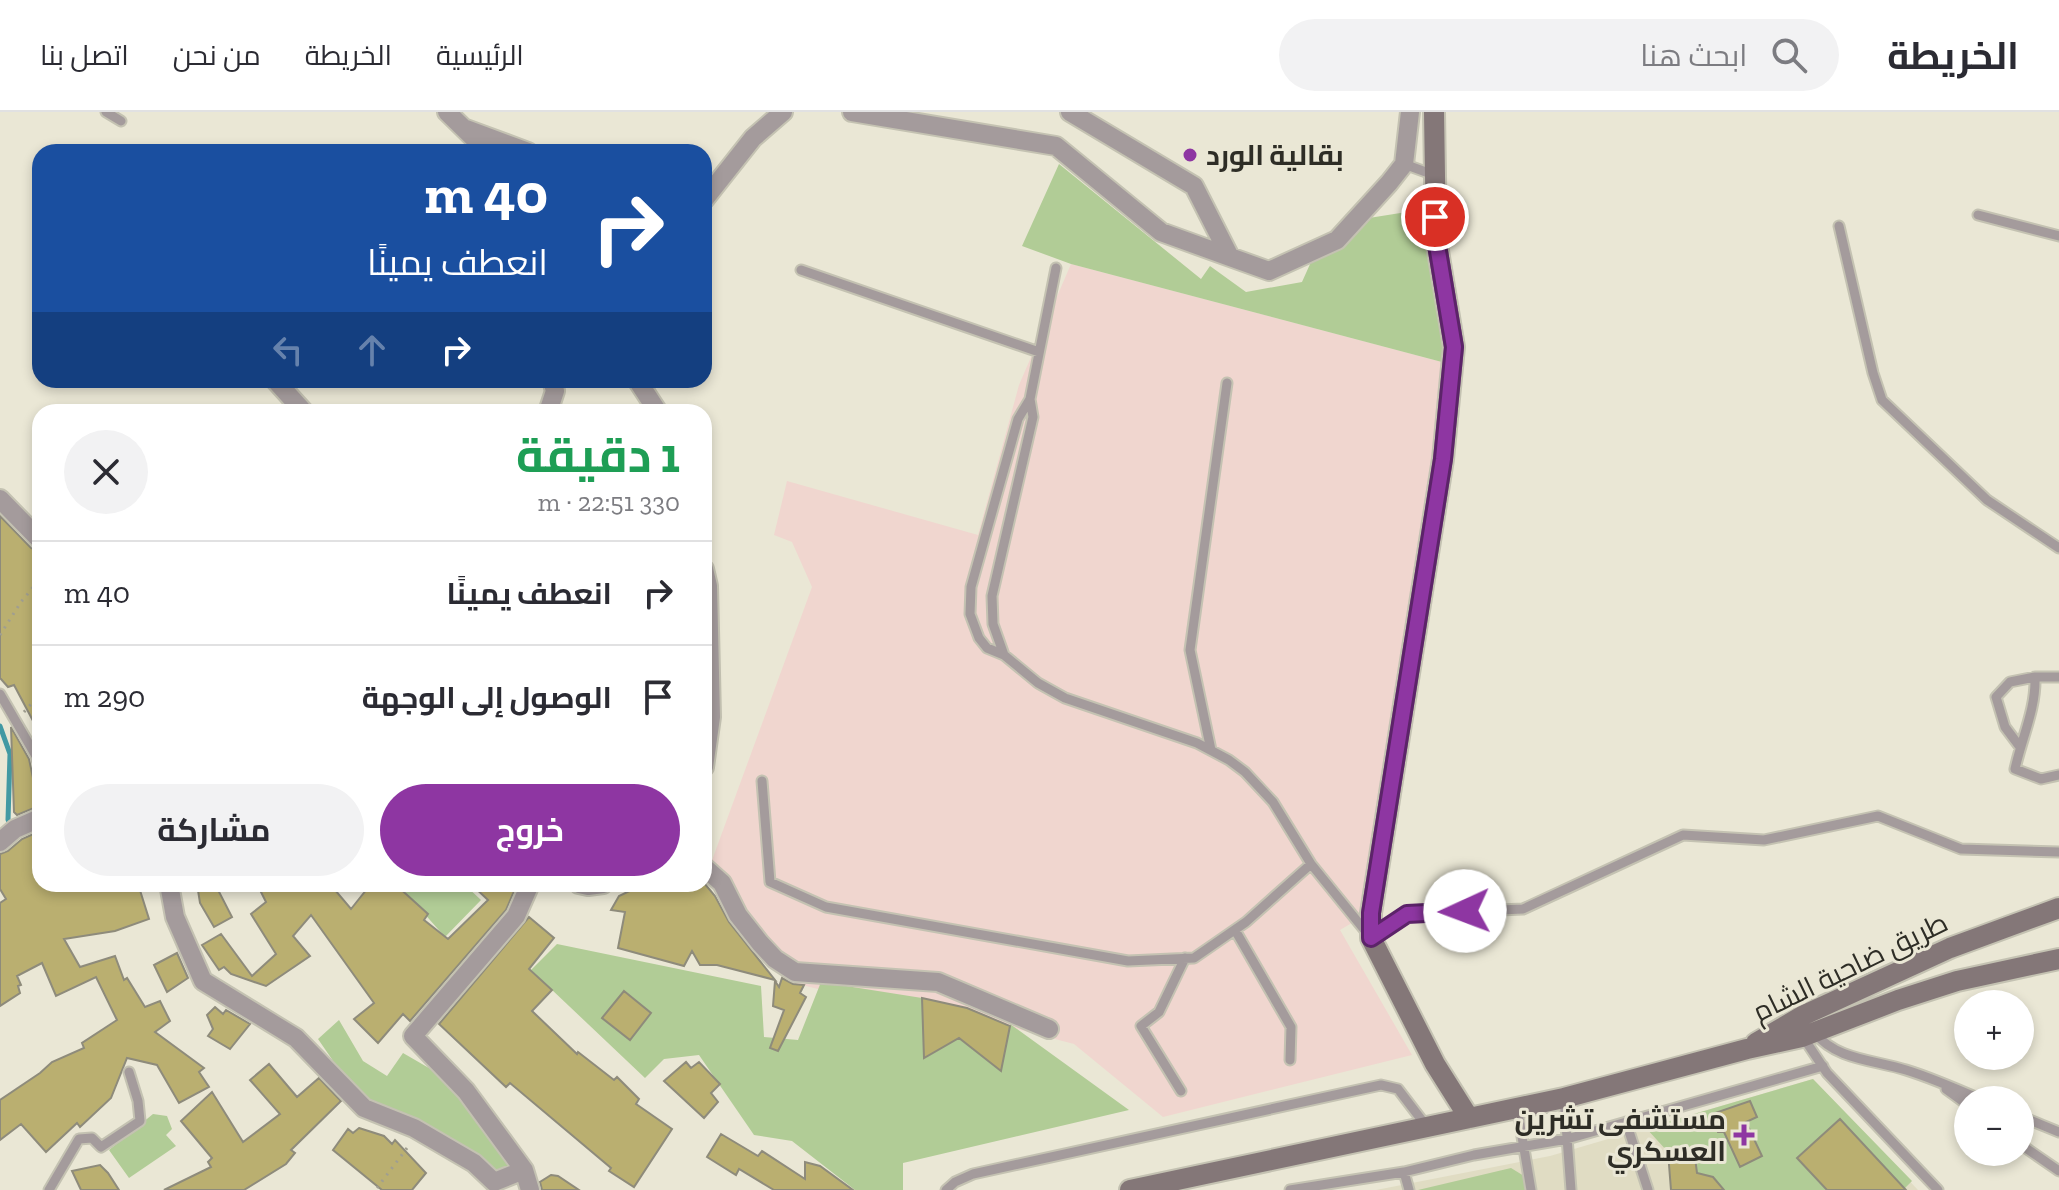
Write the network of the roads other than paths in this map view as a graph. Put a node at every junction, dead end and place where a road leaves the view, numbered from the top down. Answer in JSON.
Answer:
{"nodes":[{"id":1,"x":106,"y":112,"type":"edge"},
{"id":2,"x":447,"y":112,"type":"edge"},
{"id":3,"x":783,"y":112,"type":"edge"},
{"id":4,"x":852,"y":112,"type":"edge"},
{"id":5,"x":1070,"y":112,"type":"edge"},
{"id":6,"x":1410,"y":112,"type":"edge"},
{"id":7,"x":1434,"y":112,"type":"edge"},
{"id":8,"x":121,"y":121,"type":"dead end"},
{"id":9,"x":466,"y":129,"type":"junction"},
{"id":10,"x":480,"y":144,"type":"edge"},
{"id":11,"x":506,"y":144,"type":"edge"},
{"id":12,"x":1404,"y":164,"type":"junction"},
{"id":13,"x":1434,"y":175,"type":"junction"},
{"id":14,"x":712,"y":190,"type":"edge"},
{"id":15,"x":1978,"y":215,"type":"dead end"},
{"id":16,"x":1839,"y":226,"type":"dead end"},
{"id":17,"x":2059,"y":236,"type":"edge"},
{"id":18,"x":1230,"y":257,"type":"junction"},
{"id":19,"x":1056,"y":268,"type":"dead end"},
{"id":20,"x":801,"y":270,"type":"dead end"},
{"id":21,"x":1039,"y":352,"type":"junction"},
{"id":22,"x":1227,"y":383,"type":"dead end"},
{"id":23,"x":282,"y":388,"type":"edge"},
{"id":24,"x":1030,"y":399,"type":"junction"},
{"id":25,"x":297,"y":404,"type":"edge"},
{"id":26,"x":0,"y":499,"type":"edge"},
{"id":27,"x":32,"y":532,"type":"edge"},
{"id":28,"x":2059,"y":548,"type":"edge"},
{"id":29,"x":982,"y":550,"type":"junction"},
{"id":30,"x":1002,"y":554,"type":"junction"},
{"id":31,"x":1004,"y":655,"type":"junction"},
{"id":32,"x":2035,"y":677,"type":"junction"},
{"id":33,"x":2059,"y":677,"type":"edge"},
{"id":34,"x":0,"y":694,"type":"edge"},
{"id":35,"x":2020,"y":747,"type":"junction"},
{"id":36,"x":32,"y":749,"type":"edge"},
{"id":37,"x":1211,"y":750,"type":"junction"},
{"id":38,"x":2059,"y":775,"type":"edge"},
{"id":39,"x":762,"y":781,"type":"dead end"},
{"id":40,"x":32,"y":822,"type":"edge"},
{"id":41,"x":0,"y":842,"type":"edge"},
{"id":42,"x":2059,"y":852,"type":"edge"},
{"id":43,"x":1311,"y":864,"type":"junction"},
{"id":44,"x":712,"y":874,"type":"edge"},
{"id":45,"x":170,"y":892,"type":"edge"},
{"id":46,"x":526,"y":892,"type":"edge"},
{"id":47,"x":2059,"y":908,"type":"edge"},
{"id":48,"x":1235,"y":930,"type":"junction"},
{"id":49,"x":1371,"y":938,"type":"junction"},
{"id":50,"x":1185,"y":958,"type":"junction"},
{"id":51,"x":2059,"y":959,"type":"edge"},
{"id":52,"x":1049,"y":1029,"type":"dead end"},
{"id":53,"x":1808,"y":1035,"type":"junction"},
{"id":54,"x":1747,"y":1049,"type":"junction"},
{"id":55,"x":1290,"y":1060,"type":"dead end"},
{"id":56,"x":1823,"y":1066,"type":"junction"},
{"id":57,"x":129,"y":1072,"type":"dead end"},
{"id":58,"x":1933,"y":1080,"type":"junction"},
{"id":59,"x":1954,"y":1089,"type":"edge"},
{"id":60,"x":1181,"y":1091,"type":"dead end"},
{"id":61,"x":1954,"y":1095,"type":"edge"},
{"id":62,"x":1564,"y":1098,"type":"junction"},
{"id":63,"x":1517,"y":1107,"type":"junction"},
{"id":64,"x":1469,"y":1118,"type":"junction"},
{"id":65,"x":1626,"y":1122,"type":"junction"},
{"id":66,"x":2034,"y":1122,"type":"edge"},
{"id":67,"x":1427,"y":1127,"type":"junction"},
{"id":68,"x":2059,"y":1132,"type":"edge"},
{"id":69,"x":1567,"y":1139,"type":"junction"},
{"id":70,"x":1524,"y":1148,"type":"junction"},
{"id":71,"x":2034,"y":1154,"type":"edge"},
{"id":72,"x":524,"y":1170,"type":"junction"},
{"id":73,"x":2059,"y":1171,"type":"edge"},
{"id":74,"x":1404,"y":1172,"type":"junction"},
{"id":75,"x":494,"y":1186,"type":"edge"},
{"id":76,"x":49,"y":1190,"type":"edge"},
{"id":77,"x":530,"y":1190,"type":"edge"},
{"id":78,"x":946,"y":1190,"type":"edge"},
{"id":79,"x":1130,"y":1190,"type":"edge"},
{"id":80,"x":1290,"y":1190,"type":"edge"},
{"id":81,"x":1409,"y":1190,"type":"edge"},
{"id":82,"x":1531,"y":1190,"type":"edge"},
{"id":83,"x":1571,"y":1190,"type":"edge"},
{"id":84,"x":1648,"y":1190,"type":"edge"},
{"id":85,"x":1938,"y":1190,"type":"edge"}],
"edges":[{"from":1,"to":8,"type":"lane"},
{"from":2,"to":9,"type":"street"},
{"from":3,"to":14,"type":"street"},
{"from":4,"to":18,"type":"street"},
{"from":5,"to":18,"type":"street"},
{"from":6,"to":12,"type":"street"},
{"from":7,"to":13,"type":"main road"},
{"from":9,"to":10,"type":"street"},
{"from":9,"to":11,"type":"street"},
{"from":12,"to":13,"type":"lane"},
{"from":12,"to":18,"type":"street"},
{"from":13,"to":49,"type":"main road"},
{"from":15,"to":17,"type":"lane"},
{"from":16,"to":28,"type":"lane"},
{"from":19,"to":21,"type":"lane"},
{"from":20,"to":21,"type":"lane"},
{"from":21,"to":24,"type":"lane"},
{"from":22,"to":37,"type":"lane"},
{"from":23,"to":25,"type":"street"},
{"from":24,"to":29,"type":"lane"},
{"from":24,"to":30,"type":"lane"},
{"from":26,"to":27,"type":"street"},
{"from":29,"to":30,"type":"lane"},
{"from":29,"to":31,"type":"lane"},
{"from":30,"to":31,"type":"lane"},
{"from":31,"to":37,"type":"lane"},
{"from":32,"to":33,"type":"lane"},
{"from":32,"to":35,"type":"lane"},
{"from":32,"to":35,"type":"lane"},
{"from":34,"to":36,"type":"lane"},
{"from":35,"to":38,"type":"lane"},
{"from":37,"to":43,"type":"lane"},
{"from":39,"to":50,"type":"lane"},
{"from":40,"to":41,"type":"street"},
{"from":42,"to":49,"type":"lane"},
{"from":43,"to":48,"type":"lane"},
{"from":43,"to":49,"type":"lane"},
{"from":44,"to":52,"type":"street"},
{"from":45,"to":75,"type":"street"},
{"from":46,"to":72,"type":"street"},
{"from":47,"to":54,"type":"main road","name":"طريق ضاحية الشام"},
{"from":48,"to":50,"type":"lane"},
{"from":48,"to":55,"type":"lane"},
{"from":49,"to":64,"type":"main road"},
{"from":50,"to":60,"type":"lane"},
{"from":51,"to":53,"type":"main road","name":"طريق ضاحية الشام"},
{"from":53,"to":54,"type":"main road","name":"طريق ضاحية الشام"},
{"from":53,"to":56,"type":"lane"},
{"from":53,"to":58,"type":"lane"},
{"from":54,"to":62,"type":"main road"},
{"from":56,"to":65,"type":"lane"},
{"from":56,"to":85,"type":"lane"},
{"from":57,"to":76,"type":"lane"},
{"from":58,"to":59,"type":"lane"},
{"from":58,"to":61,"type":"lane"},
{"from":62,"to":63,"type":"main road"},
{"from":62,"to":69,"type":"lane"},
{"from":63,"to":64,"type":"main road"},
{"from":63,"to":70,"type":"lane"},
{"from":64,"to":67,"type":"main road"},
{"from":65,"to":69,"type":"lane"},
{"from":65,"to":84,"type":"lane"},
{"from":66,"to":68,"type":"lane"},
{"from":67,"to":78,"type":"lane"},
{"from":67,"to":79,"type":"main road"},
{"from":69,"to":70,"type":"lane"},
{"from":69,"to":83,"type":"lane"},
{"from":70,"to":74,"type":"lane"},
{"from":70,"to":82,"type":"lane"},
{"from":71,"to":73,"type":"lane"},
{"from":72,"to":75,"type":"street"},
{"from":72,"to":77,"type":"street"},
{"from":74,"to":80,"type":"lane"},
{"from":74,"to":81,"type":"lane"}]}
